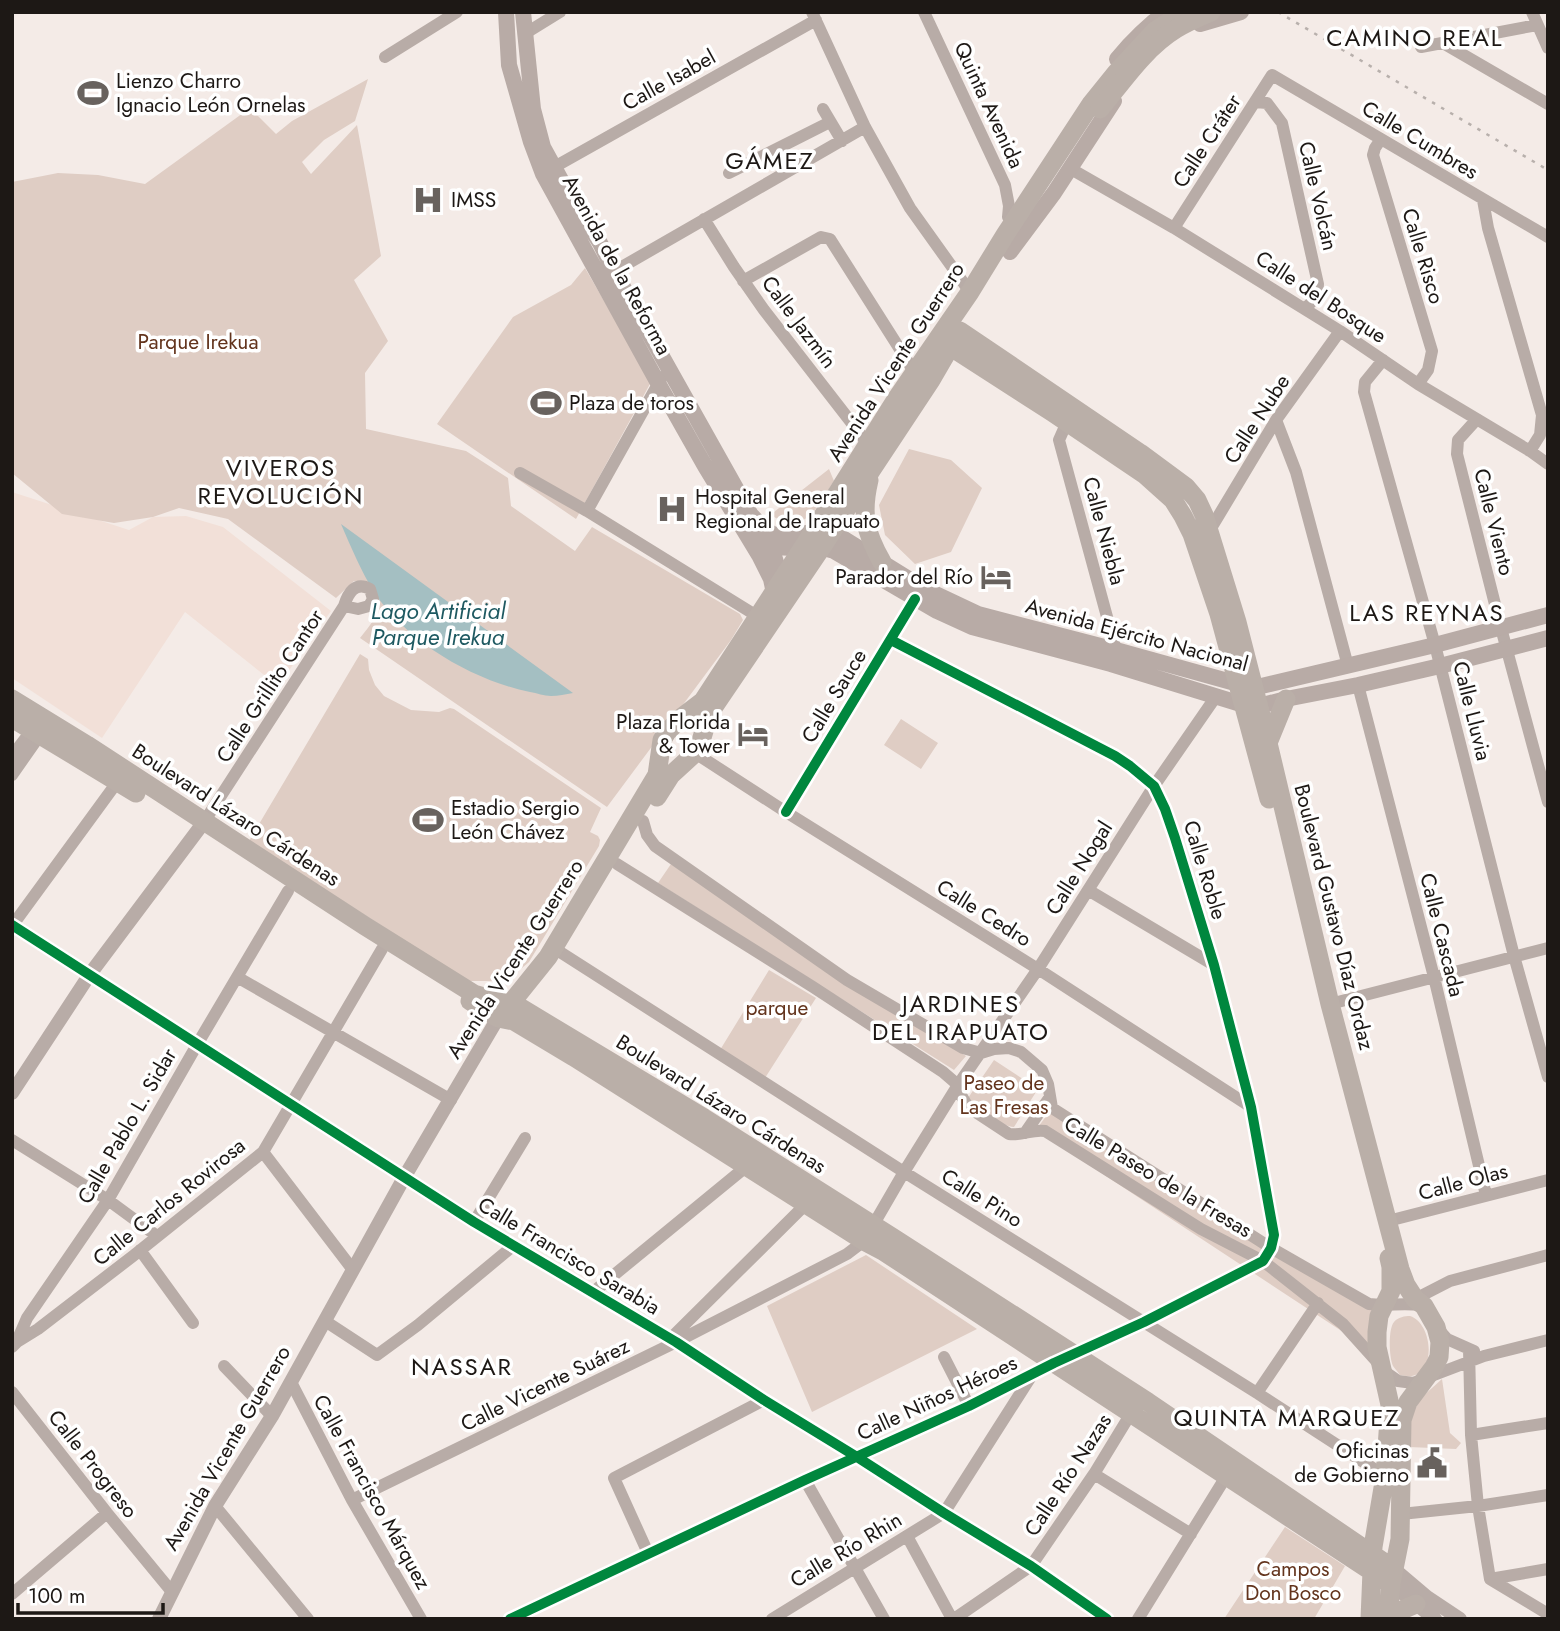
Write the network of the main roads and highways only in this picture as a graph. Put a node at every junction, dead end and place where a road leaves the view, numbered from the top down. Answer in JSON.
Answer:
{"nodes":[{"id":1,"x":506,"y":12,"type":"edge"},
{"id":2,"x":523,"y":12,"type":"edge"},
{"id":3,"x":1166,"y":12,"type":"edge"},
{"id":4,"x":1184,"y":12,"type":"edge"},
{"id":5,"x":1241,"y":12,"type":"edge"},
{"id":6,"x":1207,"y":16,"type":"edge"},
{"id":7,"x":528,"y":62,"type":"junction"},
{"id":8,"x":509,"y":65,"type":"junction"},
{"id":9,"x":1096,"y":106,"type":"junction"},
{"id":10,"x":548,"y":170,"type":"junction"},
{"id":11,"x":1008,"y":235,"type":"junction"},
{"id":12,"x":600,"y":243,"type":"junction"},
{"id":13,"x":582,"y":246,"type":"junction"},
{"id":14,"x":607,"y":276,"type":"junction"},
{"id":15,"x":955,"y":339,"type":"junction"},
{"id":16,"x":872,"y":468,"type":"junction"},
{"id":17,"x":744,"y":518,"type":"junction"},
{"id":18,"x":765,"y":540,"type":"junction"},
{"id":19,"x":818,"y":540,"type":"junction"},
{"id":20,"x":882,"y":562,"type":"junction"},
{"id":21,"x":781,"y":590,"type":"junction"},
{"id":22,"x":1548,"y":615,"type":"edge"},
{"id":23,"x":1548,"y":638,"type":"edge"},
{"id":24,"x":1249,"y":696,"type":"junction"},
{"id":25,"x":12,"y":699,"type":"edge"},
{"id":26,"x":1286,"y":699,"type":"junction"},
{"id":27,"x":682,"y":717,"type":"junction"},
{"id":28,"x":12,"y":718,"type":"edge"},
{"id":29,"x":703,"y":733,"type":"junction"},
{"id":30,"x":1269,"y":743,"type":"junction"},
{"id":31,"x":661,"y":750,"type":"junction"},
{"id":32,"x":680,"y":767,"type":"junction"},
{"id":33,"x":201,"y":826,"type":"junction"},
{"id":34,"x":554,"y":954,"type":"junction"},
{"id":35,"x":474,"y":994,"type":"junction"},
{"id":36,"x":511,"y":1013,"type":"junction"},
{"id":37,"x":752,"y":1159,"type":"junction"},
{"id":38,"x":869,"y":1233,"type":"junction"},
{"id":39,"x":1136,"y":1406,"type":"junction"},
{"id":40,"x":1372,"y":1562,"type":"junction"},
{"id":41,"x":1393,"y":1576,"type":"junction"},
{"id":42,"x":1416,"y":1604,"type":"road end"},
{"id":43,"x":1370,"y":1619,"type":"edge"},
{"id":44,"x":1388,"y":1619,"type":"edge"}],
"edges":[{"from":1,"to":8,"type":"main road","name":"Avenida de la Reforma"},
{"from":2,"to":7,"type":"main road","name":"Avenida de la Reforma"},
{"from":3,"to":11,"type":"main road"},
{"from":4,"to":9,"type":"main road","name":"Avenida Vicente Guerrero"},
{"from":5,"to":6,"type":"main road"},
{"from":6,"to":9,"type":"main road","name":"Avenida Vicente Guerrero","bridge":true},
{"from":6,"to":11,"type":"main road"},
{"from":7,"to":8,"type":"main road"},
{"from":7,"to":10,"type":"main road","name":"Avenida de la Reforma"},
{"from":8,"to":10,"type":"main road","name":"Avenida de la Reforma"},
{"from":9,"to":11,"type":"main road","name":"Avenida Vicente Guerrero"},
{"from":10,"to":12,"type":"main road","name":"Avenida de la Reforma"},
{"from":10,"to":13,"type":"main road","name":"Avenida de la Reforma"},
{"from":11,"to":15,"type":"main road","name":"Avenida Vicente Guerrero"},
{"from":11,"to":19,"type":"main road","name":"Avenida Vicente Guerrero"},
{"from":12,"to":13,"type":"main road"},
{"from":12,"to":14,"type":"main road","name":"Avenida de la Reforma"},
{"from":13,"to":14,"type":"main road","name":"Avenida de la Reforma"},
{"from":14,"to":17,"type":"main road","name":"Avenida de la Reforma"},
{"from":14,"to":17,"type":"main road","name":"Avenida de la Reforma"},
{"from":15,"to":16,"type":"main road","name":"Avenida Vicente Guerrero"},
{"from":15,"to":24,"type":"main road","name":"Boulevard Gustavo Díaz Ordaz"},
{"from":15,"to":24,"type":"main road","name":"Boulevard Gustavo Díaz Ordaz"},
{"from":16,"to":19,"type":"main road","name":"Avenida Vicente Guerrero"},
{"from":16,"to":20,"type":"main road"},
{"from":17,"to":18,"type":"main road","name":"Avenida de la Reforma"},
{"from":17,"to":19,"type":"main road","name":"Avenida de la Reforma"},
{"from":17,"to":21,"type":"main road","name":"Avenida de la Reforma"},
{"from":18,"to":19,"type":"main road"},
{"from":18,"to":21,"type":"main road","name":"Avenida de la Reforma"},
{"from":19,"to":20,"type":"main road","name":"Avenida Ejército Nacional"},
{"from":19,"to":21,"type":"main road","name":"Avenida Vicente Guerrero"},
{"from":19,"to":24,"type":"main road","name":"Avenida Ejército Nacional"},
{"from":20,"to":24,"type":"main road","name":"Avenida Ejército Nacional"},
{"from":21,"to":27,"type":"main road","name":"Avenida Vicente Guerrero"},
{"from":21,"to":29,"type":"main road","name":"Avenida Vicente Guerrero"},
{"from":22,"to":24,"type":"main road","name":"Avenida Ejército Nacional"},
{"from":23,"to":26,"type":"main road"},
{"from":24,"to":26,"type":"main road"},
{"from":24,"to":30,"type":"main road","name":"Boulevard Gustavo Díaz Ordaz"},
{"from":24,"to":40,"type":"main road","name":"Boulevard Gustavo Díaz Ordaz"},
{"from":25,"to":33,"type":"main road","name":"Boulevard Lázaro Cárdenas"},
{"from":26,"to":30,"type":"main road"},
{"from":27,"to":29,"type":"main road"},
{"from":27,"to":31,"type":"main road","name":"Avenida Vicente Guerrero"},
{"from":28,"to":33,"type":"main road","name":"Boulevard Lázaro Cárdenas"},
{"from":29,"to":32,"type":"main road","name":"Avenida Vicente Guerrero"},
{"from":30,"to":41,"type":"main road","name":"Boulevard Gustavo Díaz Ordaz"},
{"from":31,"to":32,"type":"main road"},
{"from":31,"to":34,"type":"main road","name":"Avenida Vicente Guerrero"},
{"from":32,"to":34,"type":"main road","name":"Avenida Vicente Guerrero"},
{"from":33,"to":35,"type":"main road","name":"Boulevard Lázaro Cárdenas"},
{"from":33,"to":36,"type":"main road","name":"Boulevard Lázaro Cárdenas"},
{"from":34,"to":35,"type":"main road"},
{"from":34,"to":36,"type":"main road","name":"Avenida Vicente Guerrero"},
{"from":35,"to":36,"type":"main road","name":"Boulevard Lázaro Cárdenas"},
{"from":36,"to":37,"type":"main road","name":"Boulevard Lázaro Cárdenas"},
{"from":37,"to":38,"type":"main road","name":"Boulevard Lázaro Cárdenas"},
{"from":37,"to":38,"type":"main road","name":"Boulevard Lázaro Cárdenas"},
{"from":38,"to":39,"type":"main road","name":"Boulevard Lázaro Cárdenas"},
{"from":38,"to":39,"type":"main road","name":"Boulevard Lázaro Cárdenas"},
{"from":39,"to":40,"type":"main road","name":"Boulevard Lázaro Cárdenas"},
{"from":39,"to":40,"type":"main road","name":"Boulevard Lázaro Cárdenas"},
{"from":40,"to":41,"type":"main road","name":"Boulevard Lázaro Cárdenas"},
{"from":40,"to":43,"type":"main road","name":"Boulevard Gustavo Díaz Ordaz"},
{"from":41,"to":44,"type":"main road","name":"Boulevard Gustavo Díaz Ordaz"},
{"from":42,"to":44,"type":"main road"}]}
